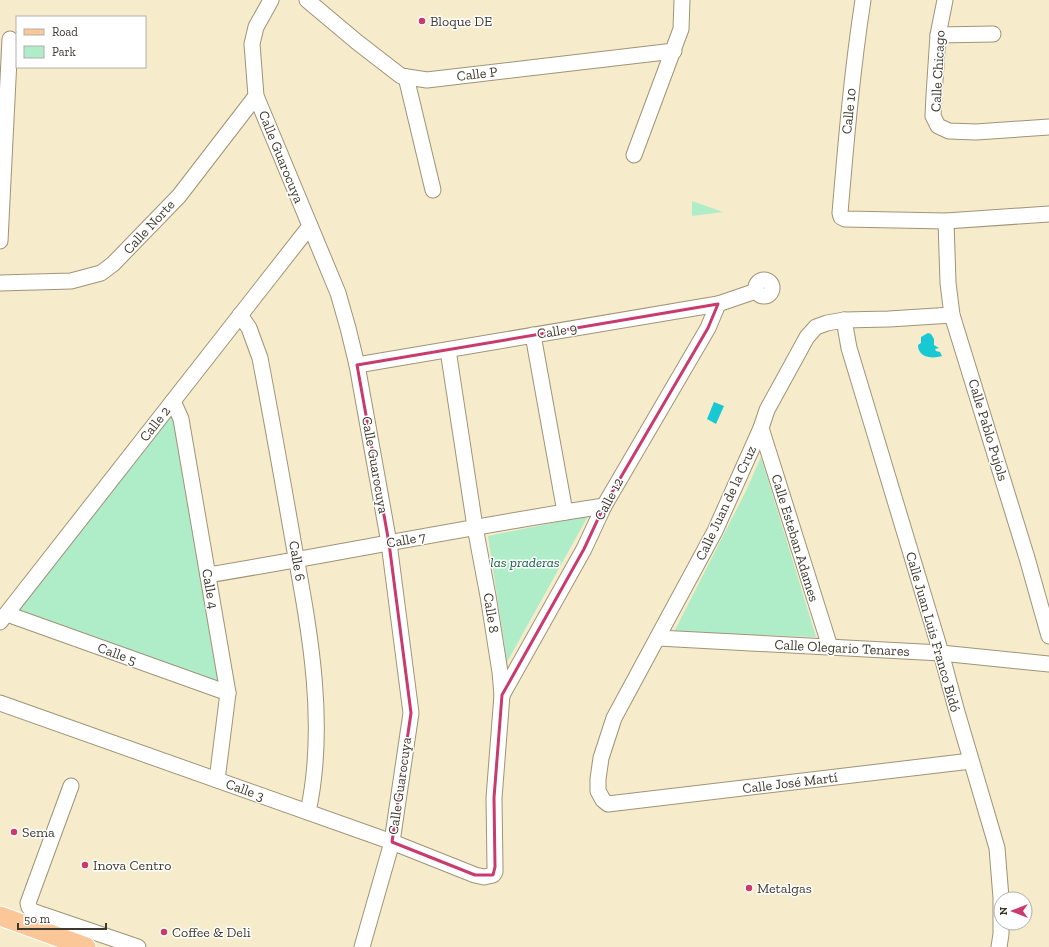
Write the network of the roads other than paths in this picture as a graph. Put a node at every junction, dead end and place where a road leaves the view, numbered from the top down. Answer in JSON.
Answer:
{"nodes":[{"id":1,"x":271,"y":0,"type":"edge"},
{"id":2,"x":307,"y":0,"type":"edge"},
{"id":3,"x":682,"y":0,"type":"edge"},
{"id":4,"x":864,"y":0,"type":"edge"},
{"id":5,"x":945,"y":0,"type":"edge"},
{"id":6,"x":993,"y":34,"type":"dead end"},
{"id":7,"x":938,"y":35,"type":"junction"},
{"id":8,"x":10,"y":39,"type":"dead end"},
{"id":9,"x":674,"y":51,"type":"junction"},
{"id":10,"x":406,"y":77,"type":"junction"},
{"id":11,"x":256,"y":96,"type":"junction"},
{"id":12,"x":1049,"y":127,"type":"edge"},
{"id":13,"x":634,"y":155,"type":"dead end"},
{"id":14,"x":433,"y":190,"type":"dead end"},
{"id":15,"x":1049,"y":214,"type":"edge"},
{"id":16,"x":946,"y":221,"type":"junction"},
{"id":17,"x":310,"y":226,"type":"junction"},
{"id":18,"x":0,"y":241,"type":"edge"},
{"id":19,"x":0,"y":283,"type":"edge"},
{"id":20,"x":756,"y":291,"type":"dead end"},
{"id":21,"x":718,"y":304,"type":"junction"},
{"id":22,"x":240,"y":315,"type":"junction"},
{"id":23,"x":952,"y":315,"type":"junction"},
{"id":24,"x":844,"y":320,"type":"junction"},
{"id":25,"x":533,"y":335,"type":"junction"},
{"id":26,"x":448,"y":350,"type":"junction"},
{"id":27,"x":357,"y":365,"type":"junction"},
{"id":28,"x":173,"y":400,"type":"junction"},
{"id":29,"x":761,"y":428,"type":"junction"},
{"id":30,"x":604,"y":506,"type":"junction"},
{"id":31,"x":565,"y":512,"type":"junction"},
{"id":32,"x":475,"y":527,"type":"junction"},
{"id":33,"x":389,"y":543,"type":"junction"},
{"id":34,"x":297,"y":560,"type":"junction"},
{"id":35,"x":208,"y":575,"type":"junction"},
{"id":36,"x":3,"y":618,"type":"edge"},
{"id":37,"x":1049,"y":636,"type":"edge"},
{"id":38,"x":658,"y":638,"type":"junction"},
{"id":39,"x":830,"y":647,"type":"junction"},
{"id":40,"x":941,"y":653,"type":"junction"},
{"id":41,"x":1049,"y":664,"type":"edge"},
{"id":42,"x":228,"y":693,"type":"junction"},
{"id":43,"x":502,"y":695,"type":"junction"},
{"id":44,"x":0,"y":703,"type":"edge"},
{"id":45,"x":971,"y":761,"type":"junction"},
{"id":46,"x":217,"y":780,"type":"junction"},
{"id":47,"x":70,"y":786,"type":"dead end"},
{"id":48,"x":608,"y":804,"type":"joint"},
{"id":49,"x":308,"y":812,"type":"junction"},
{"id":50,"x":392,"y":842,"type":"junction"},
{"id":51,"x":489,"y":877,"type":"joint"},
{"id":52,"x":0,"y":916,"type":"edge"},
{"id":53,"x":86,"y":947,"type":"edge"},
{"id":54,"x":138,"y":947,"type":"edge"},
{"id":55,"x":362,"y":947,"type":"edge"},
{"id":56,"x":999,"y":947,"type":"edge"}],
"edges":[{"from":1,"to":11,"type":"street","name":"Calle Guarocuya"},
{"from":2,"to":10,"type":"street","name":"Calle P"},
{"from":3,"to":9,"type":"street"},
{"from":4,"to":16,"type":"street","name":"Calle 10"},
{"from":5,"to":7,"type":"street","name":"Calle Chicago"},
{"from":6,"to":7,"type":"street"},
{"from":7,"to":12,"type":"street","name":"Calle Chicago"},
{"from":8,"to":18,"type":"street"},
{"from":9,"to":10,"type":"street","name":"Calle P"},
{"from":9,"to":13,"type":"street"},
{"from":10,"to":14,"type":"street"},
{"from":11,"to":17,"type":"street","name":"Calle Guarocuya"},
{"from":11,"to":19,"type":"street","name":"Calle Norte"},
{"from":15,"to":16,"type":"street"},
{"from":16,"to":23,"type":"street","name":"Calle Pablo Pujols"},
{"from":17,"to":22,"type":"street","name":"Calle 2"},
{"from":17,"to":27,"type":"street","name":"Calle Guarocuya"},
{"from":20,"to":21,"type":"street","name":"Calle 9"},
{"from":21,"to":25,"type":"street","name":"Calle 9"},
{"from":21,"to":30,"type":"street","name":"Calle 12"},
{"from":22,"to":28,"type":"street","name":"Calle 2"},
{"from":22,"to":34,"type":"street","name":"Calle 6"},
{"from":23,"to":24,"type":"street","name":"Calle Juan de la Cruz"},
{"from":23,"to":37,"type":"street","name":"Calle Pablo Pujols"},
{"from":24,"to":29,"type":"street","name":"Calle Juan de la Cruz"},
{"from":24,"to":40,"type":"street","name":"Calle Juan Luis Franco Bidó"},
{"from":25,"to":26,"type":"street","name":"Calle 9"},
{"from":25,"to":31,"type":"street"},
{"from":26,"to":27,"type":"street","name":"Calle 9"},
{"from":26,"to":32,"type":"street","name":"Calle 8"},
{"from":27,"to":33,"type":"street","name":"Calle Guarocuya"},
{"from":28,"to":35,"type":"street","name":"Calle 4"},
{"from":28,"to":36,"type":"street","name":"Calle 2"},
{"from":29,"to":38,"type":"street","name":"Calle Juan de la Cruz"},
{"from":29,"to":39,"type":"street","name":"Calle Esteban Adames"},
{"from":30,"to":31,"type":"street","name":"Calle 7"},
{"from":30,"to":43,"type":"street","name":"Calle 12"},
{"from":31,"to":32,"type":"street","name":"Calle 7"},
{"from":32,"to":33,"type":"street","name":"Calle 7"},
{"from":32,"to":43,"type":"street","name":"Calle 8"},
{"from":33,"to":34,"type":"street","name":"Calle 7"},
{"from":33,"to":50,"type":"street","name":"Calle Guarocuya"},
{"from":34,"to":35,"type":"street","name":"Calle 7"},
{"from":34,"to":49,"type":"street","name":"Calle 6"},
{"from":35,"to":42,"type":"street","name":"Calle 4"},
{"from":36,"to":42,"type":"street","name":"Calle 5"},
{"from":38,"to":39,"type":"street","name":"Calle Olegario Tenares"},
{"from":38,"to":48,"type":"street","name":"Calle Juan de la Cruz"},
{"from":39,"to":40,"type":"street","name":"Calle Olegario Tenares"},
{"from":40,"to":41,"type":"street","name":"Calle Olegario Tenares"},
{"from":40,"to":45,"type":"street","name":"Calle Juan Luis Franco Bidó"},
{"from":42,"to":46,"type":"street","name":"Calle 4"},
{"from":43,"to":51,"type":"street","name":"Calle 8"},
{"from":44,"to":46,"type":"street","name":"Calle 3"},
{"from":45,"to":48,"type":"street","name":"Calle José Martí"},
{"from":45,"to":56,"type":"street","name":"Calle Juan Luis Franco Bidó"},
{"from":46,"to":49,"type":"street","name":"Calle 3"},
{"from":47,"to":54,"type":"street"},
{"from":49,"to":50,"type":"street","name":"Calle 3"},
{"from":50,"to":51,"type":"street","name":"Calle 3"},
{"from":50,"to":55,"type":"street","name":"Calle Guarocuya"},
{"from":52,"to":53,"type":"main road"}]}
